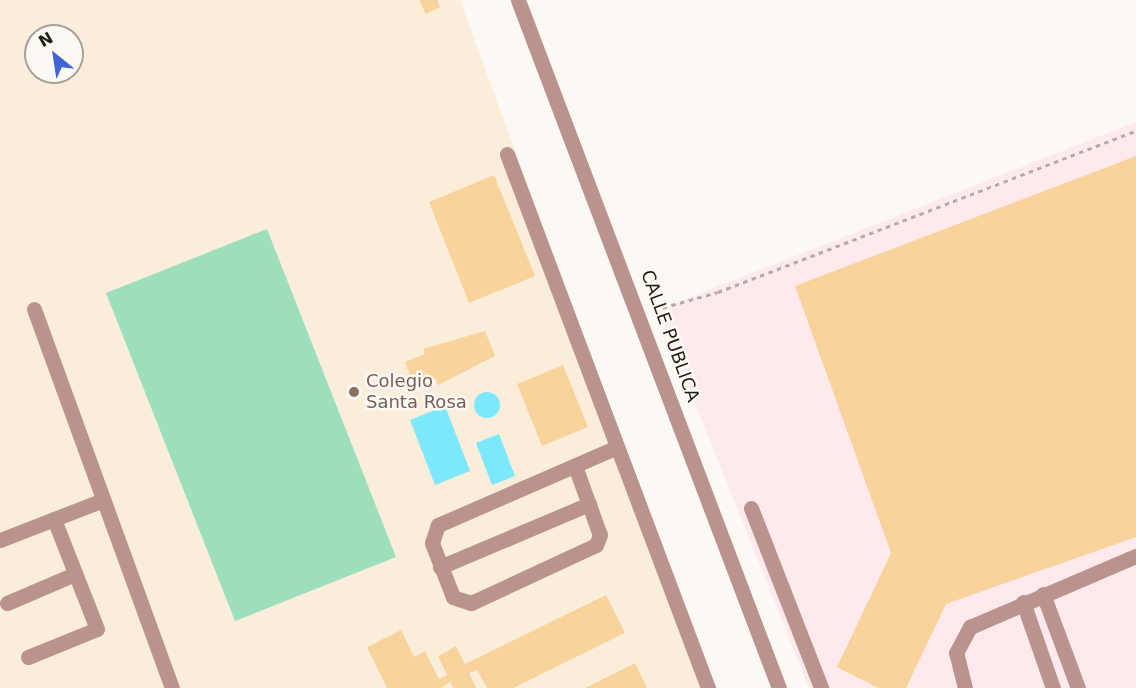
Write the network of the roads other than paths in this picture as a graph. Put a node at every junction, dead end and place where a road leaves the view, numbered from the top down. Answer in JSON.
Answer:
{"nodes":[{"id":1,"x":518,"y":0,"type":"edge"},
{"id":2,"x":507,"y":154,"type":"dead end"},
{"id":3,"x":34,"y":309,"type":"dead end"},
{"id":4,"x":617,"y":447,"type":"junction"},
{"id":5,"x":575,"y":466,"type":"junction"},
{"id":6,"x":103,"y":500,"type":"junction"},
{"id":7,"x":590,"y":504,"type":"junction"},
{"id":8,"x":751,"y":508,"type":"dead end"},
{"id":9,"x":54,"y":519,"type":"junction"},
{"id":10,"x":0,"y":540,"type":"edge"},
{"id":11,"x":1136,"y":556,"type":"edge"},
{"id":12,"x":440,"y":567,"type":"junction"},
{"id":13,"x":75,"y":574,"type":"junction"},
{"id":14,"x":1043,"y":594,"type":"junction"},
{"id":15,"x":1023,"y":602,"type":"junction"},
{"id":16,"x":8,"y":603,"type":"dead end"},
{"id":17,"x":28,"y":657,"type":"dead end"},
{"id":18,"x":172,"y":688,"type":"edge"},
{"id":19,"x":708,"y":688,"type":"edge"},
{"id":20,"x":779,"y":688,"type":"edge"},
{"id":21,"x":821,"y":688,"type":"edge"},
{"id":22,"x":965,"y":688,"type":"edge"},
{"id":23,"x":1053,"y":688,"type":"edge"},
{"id":24,"x":1078,"y":688,"type":"edge"}],
"edges":[{"from":1,"to":20,"type":"street","name":"CALLE PUBLICA"},
{"from":2,"to":4,"type":"street"},
{"from":3,"to":6,"type":"street"},
{"from":4,"to":5,"type":"street"},
{"from":4,"to":19,"type":"street"},
{"from":5,"to":7,"type":"street"},
{"from":5,"to":12,"type":"street"},
{"from":6,"to":9,"type":"street"},
{"from":6,"to":18,"type":"street"},
{"from":7,"to":12,"type":"street"},
{"from":7,"to":12,"type":"street"},
{"from":8,"to":21,"type":"street"},
{"from":9,"to":10,"type":"street"},
{"from":9,"to":13,"type":"street"},
{"from":11,"to":14,"type":"street"},
{"from":13,"to":16,"type":"street"},
{"from":13,"to":17,"type":"street"},
{"from":14,"to":15,"type":"street"},
{"from":14,"to":24,"type":"street"},
{"from":15,"to":22,"type":"street"},
{"from":15,"to":23,"type":"street"}]}
